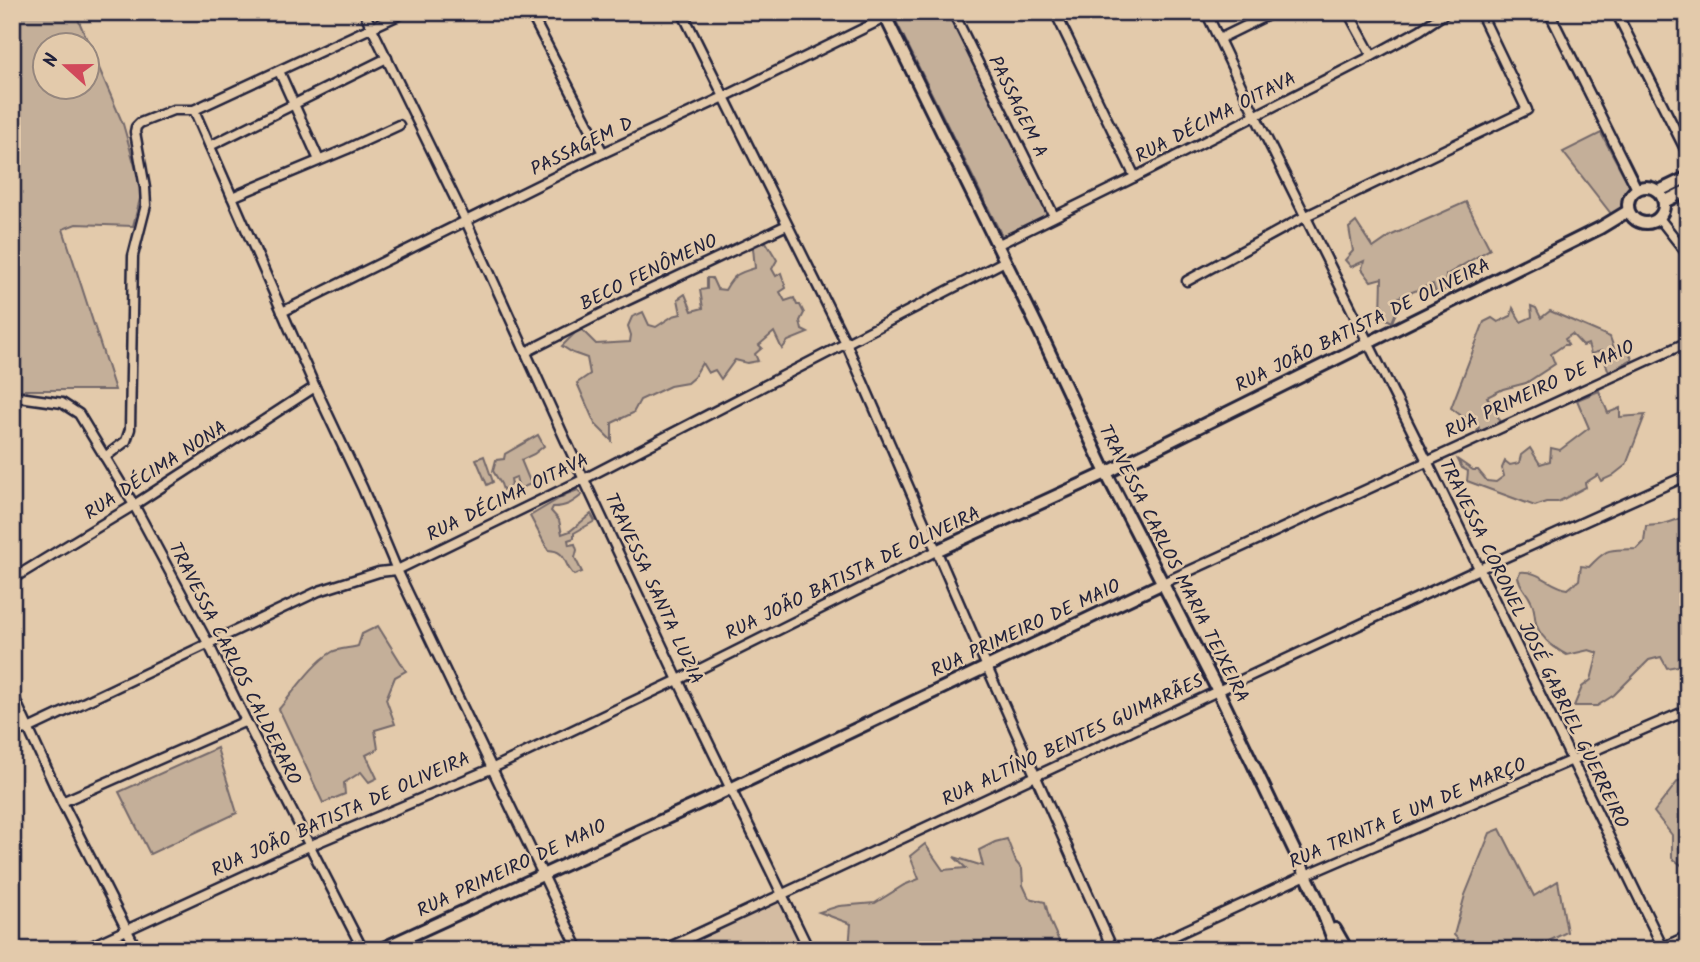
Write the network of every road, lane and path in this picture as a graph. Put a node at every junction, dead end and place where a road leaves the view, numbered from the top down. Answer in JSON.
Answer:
{"nodes":[{"id":1,"x":364,"y":12,"type":"edge"},
{"id":2,"x":405,"y":12,"type":"edge"},
{"id":3,"x":530,"y":12,"type":"edge"},
{"id":4,"x":682,"y":12,"type":"edge"},
{"id":5,"x":897,"y":12,"type":"edge"},
{"id":6,"x":953,"y":12,"type":"edge"},
{"id":7,"x":1055,"y":12,"type":"edge"},
{"id":8,"x":1206,"y":12,"type":"edge"},
{"id":9,"x":1274,"y":12,"type":"edge"},
{"id":10,"x":1349,"y":12,"type":"edge"},
{"id":11,"x":1447,"y":12,"type":"edge"},
{"id":12,"x":1480,"y":12,"type":"edge"},
{"id":13,"x":1549,"y":12,"type":"edge"},
{"id":14,"x":1616,"y":12,"type":"edge"},
{"id":15,"x":1684,"y":12,"type":"edge"},
{"id":16,"x":884,"y":15,"type":"edge"},
{"id":17,"x":1688,"y":21,"type":"edge"},
{"id":18,"x":372,"y":27,"type":"junction"},
{"id":19,"x":1219,"y":39,"type":"junction"},
{"id":20,"x":1372,"y":56,"type":"junction"},
{"id":21,"x":387,"y":58,"type":"junction"},
{"id":22,"x":279,"y":71,"type":"junction"},
{"id":23,"x":724,"y":97,"type":"junction"},
{"id":24,"x":295,"y":105,"type":"junction"},
{"id":25,"x":194,"y":110,"type":"junction"},
{"id":26,"x":1255,"y":115,"type":"junction"},
{"id":27,"x":398,"y":125,"type":"dead end"},
{"id":28,"x":210,"y":146,"type":"junction"},
{"id":29,"x":603,"y":153,"type":"junction"},
{"id":30,"x":1688,"y":155,"type":"edge"},
{"id":31,"x":319,"y":160,"type":"junction"},
{"id":32,"x":1135,"y":177,"type":"junction"},
{"id":33,"x":1688,"y":177,"type":"edge"},
{"id":34,"x":1637,"y":188,"type":"junction"},
{"id":35,"x":1688,"y":190,"type":"edge"},
{"id":36,"x":232,"y":197,"type":"junction"},
{"id":37,"x":1661,"y":197,"type":"junction"},
{"id":38,"x":1628,"y":211,"type":"junction"},
{"id":39,"x":1054,"y":216,"type":"junction"},
{"id":40,"x":1306,"y":216,"type":"junction"},
{"id":41,"x":1659,"y":218,"type":"junction"},
{"id":42,"x":466,"y":220,"type":"junction"},
{"id":43,"x":787,"y":225,"type":"junction"},
{"id":44,"x":997,"y":244,"type":"junction"},
{"id":45,"x":1688,"y":255,"type":"edge"},
{"id":46,"x":1005,"y":261,"type":"junction"},
{"id":47,"x":1187,"y":281,"type":"dead end"},
{"id":48,"x":282,"y":313,"type":"junction"},
{"id":49,"x":1688,"y":342,"type":"edge"},
{"id":50,"x":1368,"y":343,"type":"junction"},
{"id":51,"x":846,"y":344,"type":"junction"},
{"id":52,"x":526,"y":352,"type":"junction"},
{"id":53,"x":314,"y":387,"type":"junction"},
{"id":54,"x":12,"y":397,"type":"edge"},
{"id":55,"x":105,"y":457,"type":"junction"},
{"id":56,"x":1427,"y":461,"type":"junction"},
{"id":57,"x":1106,"y":473,"type":"junction"},
{"id":58,"x":1688,"y":475,"type":"edge"},
{"id":59,"x":584,"y":479,"type":"junction"},
{"id":60,"x":134,"y":505,"type":"junction"},
{"id":61,"x":936,"y":551,"type":"junction"},
{"id":62,"x":1479,"y":569,"type":"junction"},
{"id":63,"x":397,"y":570,"type":"junction"},
{"id":64,"x":12,"y":579,"type":"edge"},
{"id":65,"x":1163,"y":583,"type":"junction"},
{"id":66,"x":208,"y":643,"type":"junction"},
{"id":67,"x":987,"y":667,"type":"junction"},
{"id":68,"x":678,"y":680,"type":"junction"},
{"id":69,"x":1218,"y":691,"type":"junction"},
{"id":70,"x":12,"y":693,"type":"edge"},
{"id":71,"x":1688,"y":710,"type":"edge"},
{"id":72,"x":246,"y":722,"type":"junction"},
{"id":73,"x":28,"y":729,"type":"junction"},
{"id":74,"x":12,"y":731,"type":"edge"},
{"id":75,"x":1571,"y":760,"type":"junction"},
{"id":76,"x":493,"y":768,"type":"junction"},
{"id":77,"x":1036,"y":775,"type":"junction"},
{"id":78,"x":730,"y":789,"type":"junction"},
{"id":79,"x":62,"y":802,"type":"junction"},
{"id":80,"x":309,"y":846,"type":"junction"},
{"id":81,"x":542,"y":874,"type":"junction"},
{"id":82,"x":1306,"y":875,"type":"junction"},
{"id":83,"x":782,"y":895,"type":"junction"},
{"id":84,"x":1318,"y":900,"type":"junction"},
{"id":85,"x":126,"y":930,"type":"junction"},
{"id":86,"x":1688,"y":936,"type":"edge"},
{"id":87,"x":1661,"y":949,"type":"edge"},
{"id":88,"x":83,"y":950,"type":"edge"},
{"id":89,"x":137,"y":950,"type":"edge"},
{"id":90,"x":363,"y":950,"type":"edge"},
{"id":91,"x":379,"y":950,"type":"edge"},
{"id":92,"x":579,"y":950,"type":"edge"},
{"id":93,"x":663,"y":950,"type":"edge"},
{"id":94,"x":809,"y":950,"type":"edge"},
{"id":95,"x":1113,"y":950,"type":"edge"},
{"id":96,"x":1143,"y":950,"type":"edge"},
{"id":97,"x":1337,"y":950,"type":"edge"},
{"id":98,"x":1347,"y":950,"type":"edge"}],
"edges":[{"from":1,"to":18,"type":"street","name":"TRAVESSA SANTA LUZIA"},
{"from":2,"to":18,"type":"street"},
{"from":3,"to":29,"type":"street"},
{"from":4,"to":23,"type":"street"},
{"from":5,"to":16,"type":"street","name":"PASSAGEM D"},
{"from":6,"to":39,"type":"street","name":"PASSAGEM A"},
{"from":7,"to":32,"type":"street"},
{"from":8,"to":19,"type":"street","name":"TRAVESSA CORONEL JOSÉ GABRIEL GUERREIRO"},
{"from":9,"to":19,"type":"street"},
{"from":10,"to":20,"type":"street"},
{"from":11,"to":20,"type":"street","name":"RUA DÉCIMA OITAVA"},
{"from":12,"to":40,"type":"street"},
{"from":13,"to":34,"type":"street"},
{"from":14,"to":30,"type":"street"},
{"from":15,"to":17,"type":"street"},
{"from":16,"to":23,"type":"street","name":"PASSAGEM D"},
{"from":16,"to":44,"type":"street","name":"TRAVESSA CARLOS MARIA TEIXEIRA"},
{"from":18,"to":21,"type":"street","name":"TRAVESSA SANTA LUZIA"},
{"from":18,"to":22,"type":"street"},
{"from":19,"to":26,"type":"street","name":"TRAVESSA CORONEL JOSÉ GABRIEL GUERREIRO"},
{"from":20,"to":26,"type":"street","name":"RUA DÉCIMA OITAVA"},
{"from":21,"to":24,"type":"street"},
{"from":21,"to":42,"type":"street","name":"TRAVESSA SANTA LUZIA"},
{"from":22,"to":24,"type":"street"},
{"from":22,"to":25,"type":"street"},
{"from":23,"to":29,"type":"street","name":"PASSAGEM D"},
{"from":23,"to":43,"type":"street"},
{"from":24,"to":28,"type":"street"},
{"from":24,"to":31,"type":"street"},
{"from":25,"to":28,"type":"street"},
{"from":25,"to":55,"type":"street"},
{"from":26,"to":32,"type":"street","name":"RUA DÉCIMA OITAVA"},
{"from":26,"to":40,"type":"street","name":"TRAVESSA CORONEL JOSÉ GABRIEL GUERREIRO"},
{"from":27,"to":31,"type":"street"},
{"from":28,"to":36,"type":"street"},
{"from":29,"to":42,"type":"street","name":"PASSAGEM D"},
{"from":31,"to":36,"type":"street"},
{"from":32,"to":39,"type":"street","name":"RUA DÉCIMA OITAVA"},
{"from":33,"to":37,"type":"street"},
{"from":34,"to":37,"type":"street"},
{"from":34,"to":38,"type":"street"},
{"from":35,"to":37,"type":"street"},
{"from":36,"to":48,"type":"street"},
{"from":37,"to":41,"type":"street"},
{"from":38,"to":41,"type":"street"},
{"from":38,"to":50,"type":"street","name":"RUA JOÃO BATISTA DE OLIVEIRA"},
{"from":39,"to":44,"type":"street","name":"RUA DÉCIMA OITAVA"},
{"from":40,"to":47,"type":"street"},
{"from":40,"to":50,"type":"street","name":"TRAVESSA CORONEL JOSÉ GABRIEL GUERREIRO"},
{"from":41,"to":45,"type":"street"},
{"from":42,"to":48,"type":"street","name":"PASSAGEM D"},
{"from":42,"to":52,"type":"street","name":"TRAVESSA SANTA LUZIA"},
{"from":43,"to":51,"type":"street"},
{"from":43,"to":52,"type":"street","name":"BECO FENÔMENO"},
{"from":44,"to":46,"type":"street","name":"TRAVESSA CARLOS MARIA TEIXEIRA"},
{"from":46,"to":51,"type":"street","name":"RUA DÉCIMA OITAVA"},
{"from":46,"to":57,"type":"street","name":"TRAVESSA CARLOS MARIA TEIXEIRA"},
{"from":48,"to":53,"type":"street"},
{"from":49,"to":56,"type":"street","name":"RUA PRIMEIRO DE MAIO"},
{"from":50,"to":56,"type":"street","name":"TRAVESSA CORONEL JOSÉ GABRIEL GUERREIRO"},
{"from":50,"to":57,"type":"street","name":"RUA JOÃO BATISTA DE OLIVEIRA"},
{"from":51,"to":59,"type":"street","name":"RUA DÉCIMA OITAVA"},
{"from":51,"to":61,"type":"street"},
{"from":52,"to":59,"type":"street","name":"TRAVESSA SANTA LUZIA"},
{"from":53,"to":60,"type":"street","name":"RUA DÉCIMA NONA"},
{"from":53,"to":63,"type":"street"},
{"from":54,"to":55,"type":"street","name":"TRAVESSA CARLOS CALDERARO"},
{"from":55,"to":60,"type":"street","name":"TRAVESSA CARLOS CALDERARO"},
{"from":56,"to":62,"type":"street","name":"TRAVESSA CORONEL JOSÉ GABRIEL GUERREIRO"},
{"from":56,"to":65,"type":"street","name":"RUA PRIMEIRO DE MAIO"},
{"from":57,"to":61,"type":"street","name":"RUA JOÃO BATISTA DE OLIVEIRA"},
{"from":57,"to":65,"type":"street","name":"TRAVESSA CARLOS MARIA TEIXEIRA"},
{"from":58,"to":62,"type":"street","name":"RUA ALTÍNO BENTES GUIMARÃES"},
{"from":59,"to":63,"type":"street","name":"RUA DÉCIMA OITAVA"},
{"from":59,"to":68,"type":"street","name":"TRAVESSA SANTA LUZIA"},
{"from":60,"to":64,"type":"street","name":"RUA DÉCIMA NONA"},
{"from":60,"to":66,"type":"street","name":"TRAVESSA CARLOS CALDERARO"},
{"from":61,"to":67,"type":"street"},
{"from":61,"to":68,"type":"street","name":"RUA JOÃO BATISTA DE OLIVEIRA"},
{"from":62,"to":69,"type":"street","name":"RUA ALTÍNO BENTES GUIMARÃES"},
{"from":62,"to":75,"type":"street","name":"TRAVESSA CORONEL JOSÉ GABRIEL GUERREIRO"},
{"from":63,"to":66,"type":"street","name":"RUA DÉCIMA OITAVA"},
{"from":63,"to":76,"type":"street"},
{"from":65,"to":67,"type":"street","name":"RUA PRIMEIRO DE MAIO"},
{"from":65,"to":69,"type":"street","name":"TRAVESSA CARLOS MARIA TEIXEIRA"},
{"from":66,"to":72,"type":"street","name":"TRAVESSA CARLOS CALDERARO"},
{"from":66,"to":73,"type":"street","name":"RUA DÉCIMA OITAVA"},
{"from":67,"to":77,"type":"street"},
{"from":67,"to":78,"type":"street","name":"RUA PRIMEIRO DE MAIO"},
{"from":68,"to":76,"type":"street","name":"RUA JOÃO BATISTA DE OLIVEIRA"},
{"from":68,"to":78,"type":"street","name":"TRAVESSA SANTA LUZIA"},
{"from":69,"to":77,"type":"street","name":"RUA ALTÍNO BENTES GUIMARÃES"},
{"from":69,"to":82,"type":"street","name":"TRAVESSA CARLOS MARIA TEIXEIRA"},
{"from":70,"to":73,"type":"street"},
{"from":71,"to":75,"type":"street","name":"RUA TRINTA E UM DE MARÇO"},
{"from":72,"to":79,"type":"street"},
{"from":72,"to":80,"type":"street","name":"TRAVESSA CARLOS CALDERARO"},
{"from":73,"to":74,"type":"street","name":"RUA DÉCIMA OITAVA"},
{"from":73,"to":79,"type":"street"},
{"from":75,"to":82,"type":"street","name":"RUA TRINTA E UM DE MARÇO"},
{"from":75,"to":87,"type":"street","name":"TRAVESSA CORONEL JOSÉ GABRIEL GUERREIRO"},
{"from":76,"to":80,"type":"street","name":"RUA JOÃO BATISTA DE OLIVEIRA"},
{"from":76,"to":81,"type":"street"},
{"from":77,"to":83,"type":"street","name":"RUA ALTÍNO BENTES GUIMARÃES"},
{"from":77,"to":95,"type":"street"},
{"from":78,"to":81,"type":"street","name":"RUA PRIMEIRO DE MAIO"},
{"from":78,"to":83,"type":"street","name":"TRAVESSA SANTA LUZIA"},
{"from":79,"to":85,"type":"street"},
{"from":80,"to":85,"type":"street","name":"RUA JOÃO BATISTA DE OLIVEIRA"},
{"from":80,"to":90,"type":"street","name":"TRAVESSA CARLOS CALDERARO"},
{"from":81,"to":91,"type":"street","name":"RUA PRIMEIRO DE MAIO"},
{"from":81,"to":92,"type":"street"},
{"from":82,"to":84,"type":"street","name":"TRAVESSA CARLOS MARIA TEIXEIRA"},
{"from":82,"to":96,"type":"street","name":"RUA TRINTA E UM DE MARÇO"},
{"from":83,"to":93,"type":"street","name":"RUA ALTÍNO BENTES GUIMARÃES"},
{"from":83,"to":94,"type":"street","name":"TRAVESSA SANTA LUZIA"},
{"from":84,"to":97,"type":"street","name":"TRAVESSA CARLOS MARIA TEIXEIRA"},
{"from":84,"to":98,"type":"street","name":"TRAVESSA CARLOS MARIA TEIXEIRA"},
{"from":85,"to":88,"type":"street","name":"RUA JOÃO BATISTA DE OLIVEIRA"},
{"from":85,"to":89,"type":"street"},
{"from":86,"to":87,"type":"street"}]}
